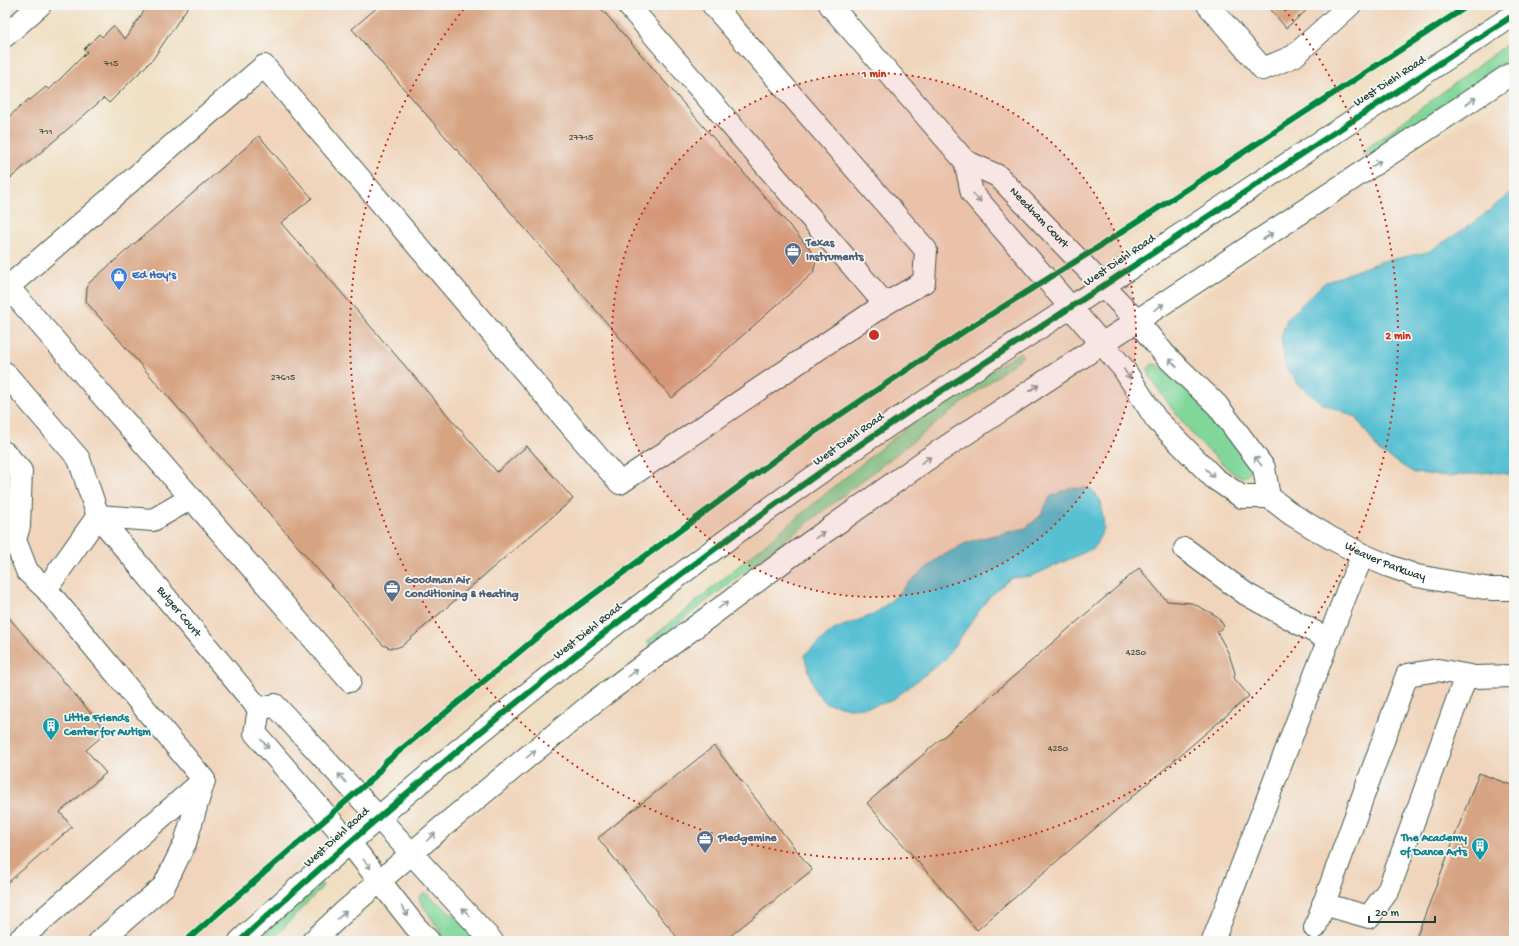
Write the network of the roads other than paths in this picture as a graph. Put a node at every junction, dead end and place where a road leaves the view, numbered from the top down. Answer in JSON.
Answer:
{"nodes":[{"id":1,"x":40,"y":5,"type":"edge"},
{"id":2,"x":628,"y":5,"type":"edge"},
{"id":3,"x":830,"y":5,"type":"edge"},
{"id":4,"x":1208,"y":5,"type":"edge"},
{"id":5,"x":1350,"y":5,"type":"edge"},
{"id":6,"x":722,"y":8,"type":"edge"},
{"id":7,"x":1514,"y":15,"type":"edge"},
{"id":8,"x":5,"y":36,"type":"edge"},
{"id":9,"x":1514,"y":72,"type":"edge"},
{"id":10,"x":965,"y":161,"type":"junction"},
{"id":11,"x":1104,"y":285,"type":"junction"},
{"id":12,"x":6,"y":289,"type":"edge"},
{"id":13,"x":885,"y":304,"type":"junction"},
{"id":14,"x":1070,"y":308,"type":"junction"},
{"id":15,"x":1137,"y":321,"type":"junction"},
{"id":16,"x":1103,"y":344,"type":"junction"},
{"id":17,"x":5,"y":373,"type":"edge"},
{"id":18,"x":5,"y":454,"type":"edge"},
{"id":19,"x":1269,"y":497,"type":"junction"},
{"id":20,"x":191,"y":498,"type":"junction"},
{"id":21,"x":98,"y":516,"type":"junction"},
{"id":22,"x":10,"y":536,"type":"edge"},
{"id":23,"x":1184,"y":549,"type":"dead end"},
{"id":24,"x":1363,"y":555,"type":"junction"},
{"id":25,"x":46,"y":589,"type":"junction"},
{"id":26,"x":1514,"y":589,"type":"edge"},
{"id":27,"x":1329,"y":640,"type":"junction"},
{"id":28,"x":1466,"y":676,"type":"junction"},
{"id":29,"x":1514,"y":676,"type":"edge"},
{"id":30,"x":350,"y":681,"type":"dead end"},
{"id":31,"x":259,"y":709,"type":"junction"},
{"id":32,"x":204,"y":780,"type":"junction"},
{"id":33,"x":378,"y":817,"type":"junction"},
{"id":34,"x":349,"y":842,"type":"junction"},
{"id":35,"x":412,"y":854,"type":"junction"},
{"id":36,"x":381,"y":881,"type":"junction"},
{"id":37,"x":1323,"y":904,"type":"junction"},
{"id":38,"x":1315,"y":928,"type":"dead end"},
{"id":39,"x":18,"y":941,"type":"edge"},
{"id":40,"x":100,"y":941,"type":"edge"},
{"id":41,"x":240,"y":941,"type":"edge"},
{"id":42,"x":313,"y":941,"type":"edge"},
{"id":43,"x":429,"y":941,"type":"edge"},
{"id":44,"x":492,"y":941,"type":"edge"},
{"id":45,"x":1213,"y":941,"type":"edge"}],
"edges":[{"from":1,"to":8,"type":"street"},
{"from":2,"to":13,"type":"street"},
{"from":3,"to":10,"type":"street","name":"Needham Court"},
{"from":4,"to":5,"type":"street"},
{"from":6,"to":13,"type":"street"},
{"from":7,"to":11,"type":"street","name":"West Diehl Road"},
{"from":15,"to":9,"type":"street","one_way":true},
{"from":10,"to":11,"type":"street","name":"Needham Court"},
{"from":10,"to":14,"type":"street","name":"Needham Court","one_way":true},
{"from":11,"to":14,"type":"street","name":"West Diehl Road"},
{"from":11,"to":15,"type":"street","name":"Needham Court"},
{"from":12,"to":13,"type":"street"},
{"from":12,"to":20,"type":"street"},
{"from":14,"to":16,"type":"street","name":"Needham Court"},
{"from":14,"to":33,"type":"street","name":"West Diehl Road"},
{"from":15,"to":16,"type":"street"},
{"from":19,"to":15,"type":"street","one_way":true},
{"from":16,"to":19,"type":"street","one_way":true},
{"from":35,"to":16,"type":"street","one_way":true},
{"from":17,"to":21,"type":"street"},
{"from":18,"to":22,"type":"street"},
{"from":19,"to":24,"type":"street","name":"Weaver Parkway"},
{"from":20,"to":21,"type":"street"},
{"from":20,"to":30,"type":"street"},
{"from":21,"to":25,"type":"street"},
{"from":21,"to":31,"type":"street","name":"Bulger Court"},
{"from":22,"to":25,"type":"street"},
{"from":23,"to":27,"type":"street"},
{"from":24,"to":26,"type":"street","name":"Weaver Parkway"},
{"from":24,"to":27,"type":"street"},
{"from":25,"to":32,"type":"street"},
{"from":27,"to":45,"type":"street"},
{"from":28,"to":29,"type":"street"},
{"from":28,"to":37,"type":"street"},
{"from":28,"to":37,"type":"street"},
{"from":33,"to":31,"type":"street","one_way":true},
{"from":31,"to":34,"type":"street","one_way":true},
{"from":32,"to":39,"type":"street"},
{"from":32,"to":40,"type":"street"},
{"from":33,"to":34,"type":"street","name":"West Diehl Road"},
{"from":33,"to":35,"type":"street"},
{"from":34,"to":36,"type":"street","one_way":true},
{"from":34,"to":41,"type":"street","name":"West Diehl Road"},
{"from":35,"to":36,"type":"street"},
{"from":44,"to":35,"type":"street","one_way":true},
{"from":42,"to":36,"type":"street","one_way":true},
{"from":36,"to":43,"type":"street","one_way":true},
{"from":37,"to":38,"type":"street"}]}
